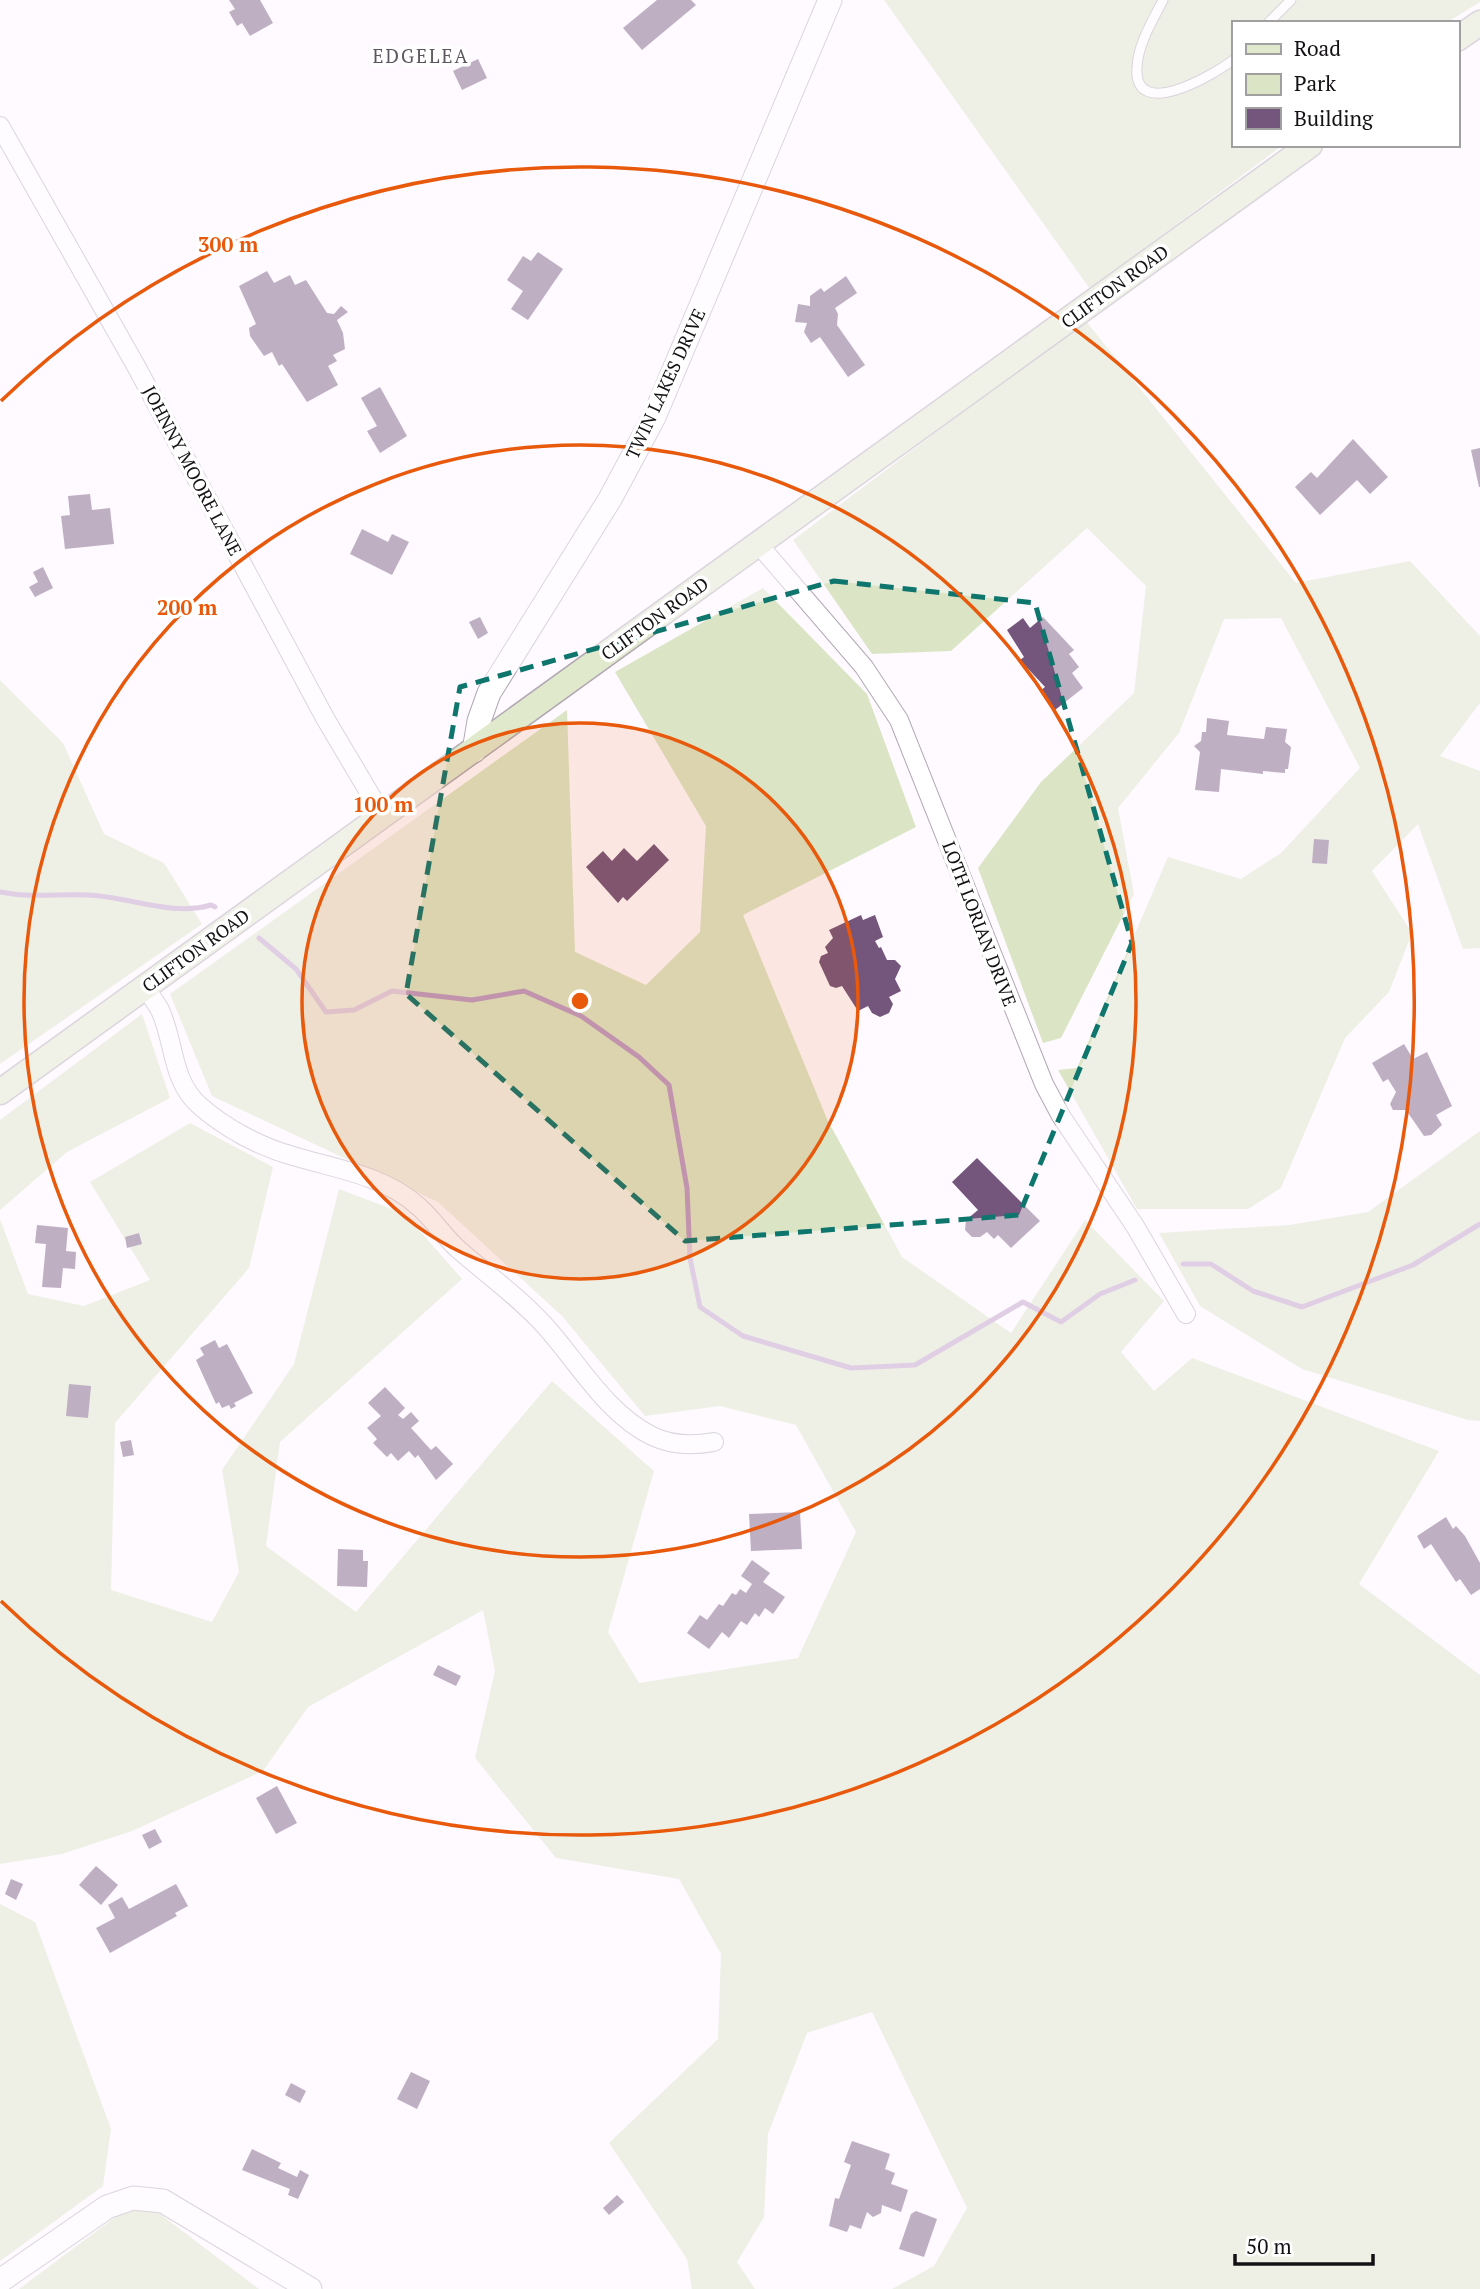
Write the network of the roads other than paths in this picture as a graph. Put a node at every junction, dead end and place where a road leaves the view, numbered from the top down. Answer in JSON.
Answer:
{"nodes":[{"id":1,"x":830,"y":0,"type":"edge"},
{"id":2,"x":1163,"y":0,"type":"edge"},
{"id":3,"x":1291,"y":0,"type":"edge"},
{"id":4,"x":1270,"y":21,"type":"edge"},
{"id":5,"x":1480,"y":23,"type":"edge"},
{"id":6,"x":1459,"y":38,"type":"edge"},
{"id":7,"x":1232,"y":61,"type":"edge"},
{"id":8,"x":0,"y":126,"type":"edge"},
{"id":9,"x":1307,"y":147,"type":"edge"},
{"id":10,"x":759,"y":545,"type":"junction"},
{"id":11,"x":474,"y":751,"type":"junction"},
{"id":12,"x":383,"y":816,"type":"junction"},
{"id":13,"x":146,"y":988,"type":"junction"},
{"id":14,"x":0,"y":1092,"type":"edge"},
{"id":15,"x":1186,"y":1314,"type":"dead end"},
{"id":16,"x":714,"y":1442,"type":"dead end"},
{"id":17,"x":0,"y":2281,"type":"edge"},
{"id":18,"x":310,"y":2289,"type":"edge"}],
"edges":[{"from":1,"to":11,"type":"street","name":"TWIN LAKES DRIVE"},
{"from":2,"to":7,"type":"lane"},
{"from":3,"to":4,"type":"lane"},
{"from":5,"to":6,"type":"main road"},
{"from":8,"to":12,"type":"street","name":"JOHNNY MOORE LANE"},
{"from":9,"to":10,"type":"main road","name":"CLIFTON ROAD"},
{"from":10,"to":11,"type":"main road","name":"CLIFTON ROAD"},
{"from":10,"to":15,"type":"street","name":"LOTH LORIAN DRIVE"},
{"from":11,"to":12,"type":"main road","name":"CLIFTON ROAD"},
{"from":12,"to":13,"type":"main road","name":"CLIFTON ROAD"},
{"from":13,"to":14,"type":"main road","name":"CLIFTON ROAD"},
{"from":13,"to":16,"type":"street"},
{"from":17,"to":18,"type":"street"}]}
